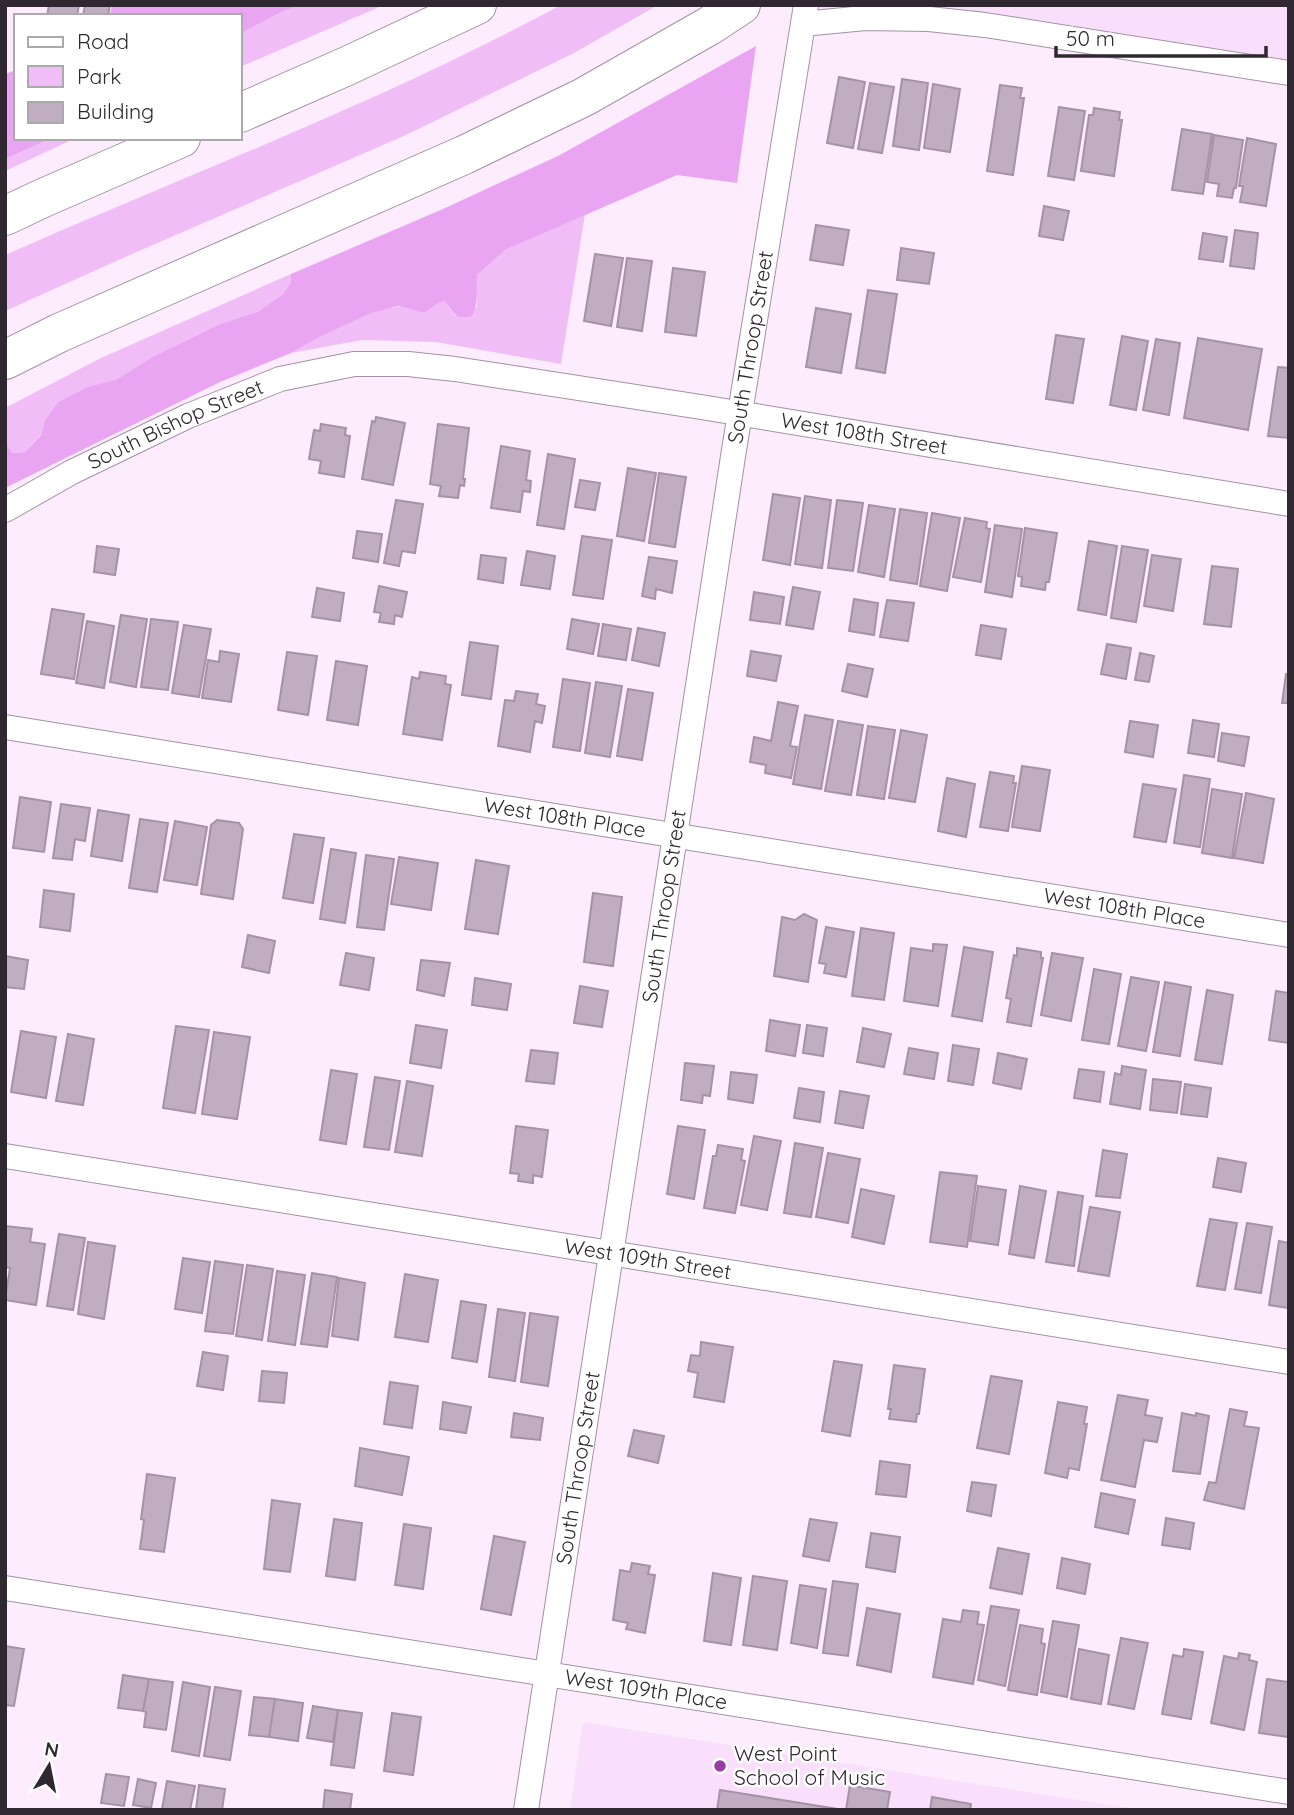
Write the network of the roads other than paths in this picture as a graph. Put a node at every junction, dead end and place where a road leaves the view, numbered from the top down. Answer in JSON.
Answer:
{"nodes":[{"id":1,"x":477,"y":5,"type":"edge"},
{"id":2,"x":741,"y":5,"type":"edge"},
{"id":3,"x":804,"y":16,"type":"edge"},
{"id":4,"x":1289,"y":73,"type":"edge"},
{"id":5,"x":242,"y":112,"type":"edge"},
{"id":6,"x":176,"y":140,"type":"edge"},
{"id":7,"x":5,"y":216,"type":"edge"},
{"id":8,"x":5,"y":360,"type":"edge"},
{"id":9,"x":354,"y":364,"type":"joint"},
{"id":10,"x":740,"y":414,"type":"junction"},
{"id":11,"x":1289,"y":504,"type":"edge"},
{"id":12,"x":5,"y":510,"type":"edge"},
{"id":13,"x":5,"y":727,"type":"edge"},
{"id":14,"x":675,"y":836,"type":"junction"},
{"id":15,"x":1289,"y":935,"type":"edge"},
{"id":16,"x":5,"y":1156,"type":"edge"},
{"id":17,"x":611,"y":1253,"type":"junction"},
{"id":18,"x":1289,"y":1362,"type":"edge"},
{"id":19,"x":5,"y":1588,"type":"edge"},
{"id":20,"x":547,"y":1674,"type":"junction"},
{"id":21,"x":1289,"y":1792,"type":"edge"},
{"id":22,"x":526,"y":1810,"type":"edge"}],
"edges":[{"from":1,"to":5,"type":"highway"},
{"from":2,"to":8,"type":"highway"},
{"from":3,"to":4,"type":"street"},
{"from":3,"to":10,"type":"street","name":"South Throop Street"},
{"from":6,"to":7,"type":"highway"},
{"from":9,"to":10,"type":"street","name":"West 108th Street"},
{"from":9,"to":12,"type":"street","name":"South Bishop Street"},
{"from":10,"to":11,"type":"street","name":"West 108th Street"},
{"from":10,"to":14,"type":"street","name":"South Throop Street"},
{"from":13,"to":14,"type":"street","name":"West 108th Place"},
{"from":14,"to":15,"type":"street","name":"West 108th Place"},
{"from":14,"to":17,"type":"street","name":"South Throop Street"},
{"from":16,"to":17,"type":"street","name":"West 109th Street"},
{"from":17,"to":18,"type":"street","name":"West 109th Street"},
{"from":17,"to":20,"type":"street","name":"South Throop Street"},
{"from":19,"to":20,"type":"street","name":"West 109th Place"},
{"from":20,"to":21,"type":"street","name":"West 109th Place"},
{"from":20,"to":22,"type":"street","name":"South Throop Street"}]}
